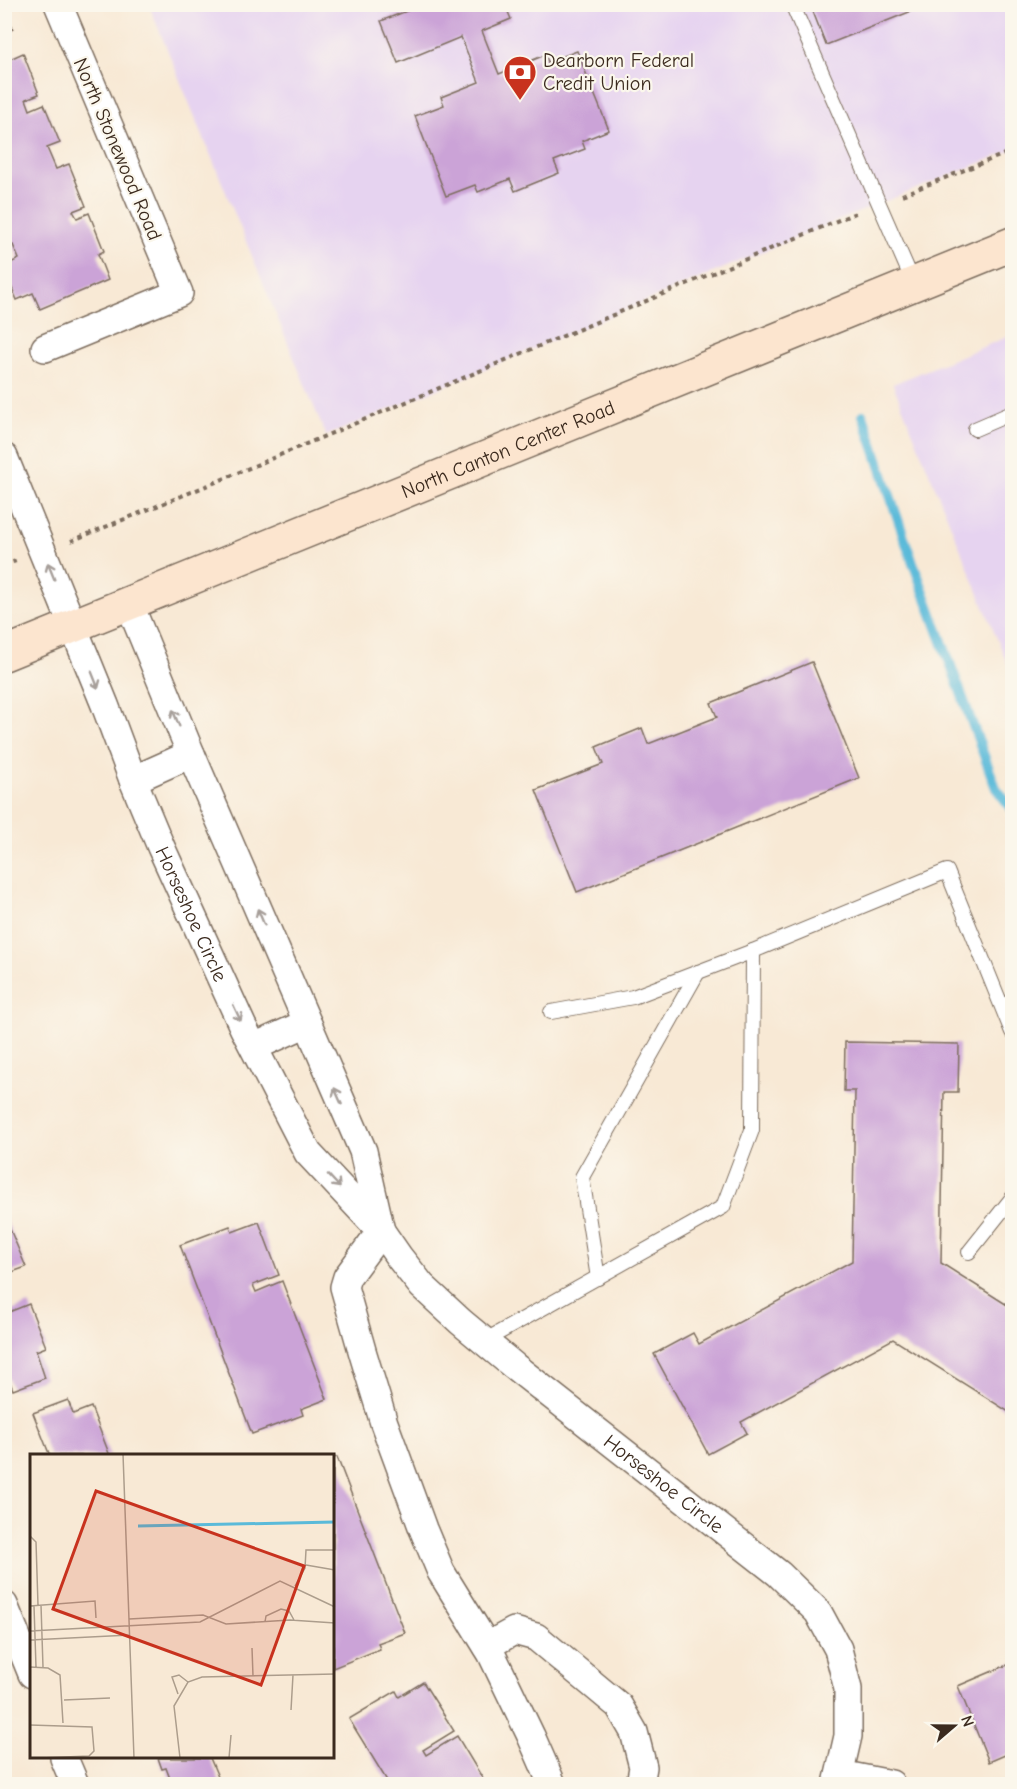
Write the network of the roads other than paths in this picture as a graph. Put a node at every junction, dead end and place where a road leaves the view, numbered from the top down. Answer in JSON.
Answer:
{"nodes":[{"id":1,"x":58,"y":4,"type":"edge"},
{"id":2,"x":792,"y":4,"type":"edge"},
{"id":3,"x":1012,"y":244,"type":"edge"},
{"id":4,"x":914,"y":284,"type":"junction"},
{"id":5,"x":45,"y":348,"type":"dead end"},
{"id":6,"x":1012,"y":413,"type":"edge"},
{"id":7,"x":975,"y":429,"type":"dead end"},
{"id":8,"x":4,"y":457,"type":"edge"},
{"id":9,"x":129,"y":603,"type":"junction"},
{"id":10,"x":73,"y":626,"type":"junction"},
{"id":11,"x":6,"y":648,"type":"edge"},
{"id":12,"x":191,"y":754,"type":"junction"},
{"id":13,"x":133,"y":780,"type":"junction"},
{"id":14,"x":753,"y":951,"type":"junction"},
{"id":15,"x":698,"y":972,"type":"junction"},
{"id":16,"x":551,"y":1012,"type":"dead end"},
{"id":17,"x":307,"y":1023,"type":"junction"},
{"id":18,"x":1012,"y":1032,"type":"edge"},
{"id":19,"x":254,"y":1047,"type":"junction"},
{"id":20,"x":1012,"y":1198,"type":"edge"},
{"id":21,"x":381,"y":1231,"type":"junction"},
{"id":22,"x":969,"y":1252,"type":"dead end"},
{"id":23,"x":598,"y":1278,"type":"junction"},
{"id":24,"x":484,"y":1341,"type":"junction"},
{"id":25,"x":4,"y":1605,"type":"edge"},
{"id":26,"x":487,"y":1646,"type":"junction"},
{"id":27,"x":30,"y":1669,"type":"edge"},
{"id":28,"x":64,"y":1759,"type":"edge"},
{"id":29,"x":839,"y":1779,"type":"edge"},
{"id":30,"x":75,"y":1785,"type":"edge"},
{"id":31,"x":552,"y":1785,"type":"edge"},
{"id":32,"x":640,"y":1785,"type":"edge"},
{"id":33,"x":891,"y":1785,"type":"edge"}],
"edges":[{"from":1,"to":5,"type":"street","name":"North Stonewood Road"},
{"from":2,"to":4,"type":"lane"},
{"from":3,"to":4,"type":"main road","name":"North Canton Center Road"},
{"from":4,"to":9,"type":"main road","name":"North Canton Center Road"},
{"from":6,"to":7,"type":"lane"},
{"from":10,"to":8,"type":"street","name":"Horseshoe Circle","one_way":true},
{"from":9,"to":10,"type":"main road","name":"North Canton Center Road"},
{"from":12,"to":9,"type":"street","name":"Horseshoe Circle","one_way":true},
{"from":10,"to":11,"type":"main road","name":"North Canton Center Road"},
{"from":10,"to":13,"type":"street","name":"Horseshoe Circle","one_way":true},
{"from":12,"to":13,"type":"street"},
{"from":17,"to":12,"type":"street","name":"Horseshoe Circle","one_way":true},
{"from":13,"to":19,"type":"street","name":"Horseshoe Circle","one_way":true},
{"from":14,"to":15,"type":"lane"},
{"from":14,"to":18,"type":"lane"},
{"from":14,"to":23,"type":"lane"},
{"from":15,"to":16,"type":"lane"},
{"from":15,"to":23,"type":"lane"},
{"from":17,"to":19,"type":"street"},
{"from":21,"to":17,"type":"street","name":"Horseshoe Circle","one_way":true},
{"from":19,"to":21,"type":"street","name":"Horseshoe Circle","one_way":true},
{"from":20,"to":22,"type":"lane"},
{"from":21,"to":24,"type":"street","name":"Horseshoe Circle"},
{"from":21,"to":26,"type":"street"},
{"from":23,"to":24,"type":"lane"},
{"from":24,"to":29,"type":"street","name":"Horseshoe Circle"},
{"from":25,"to":27,"type":"street"},
{"from":26,"to":31,"type":"street"},
{"from":26,"to":32,"type":"street"},
{"from":28,"to":30,"type":"street"},
{"from":29,"to":33,"type":"street"}]}
